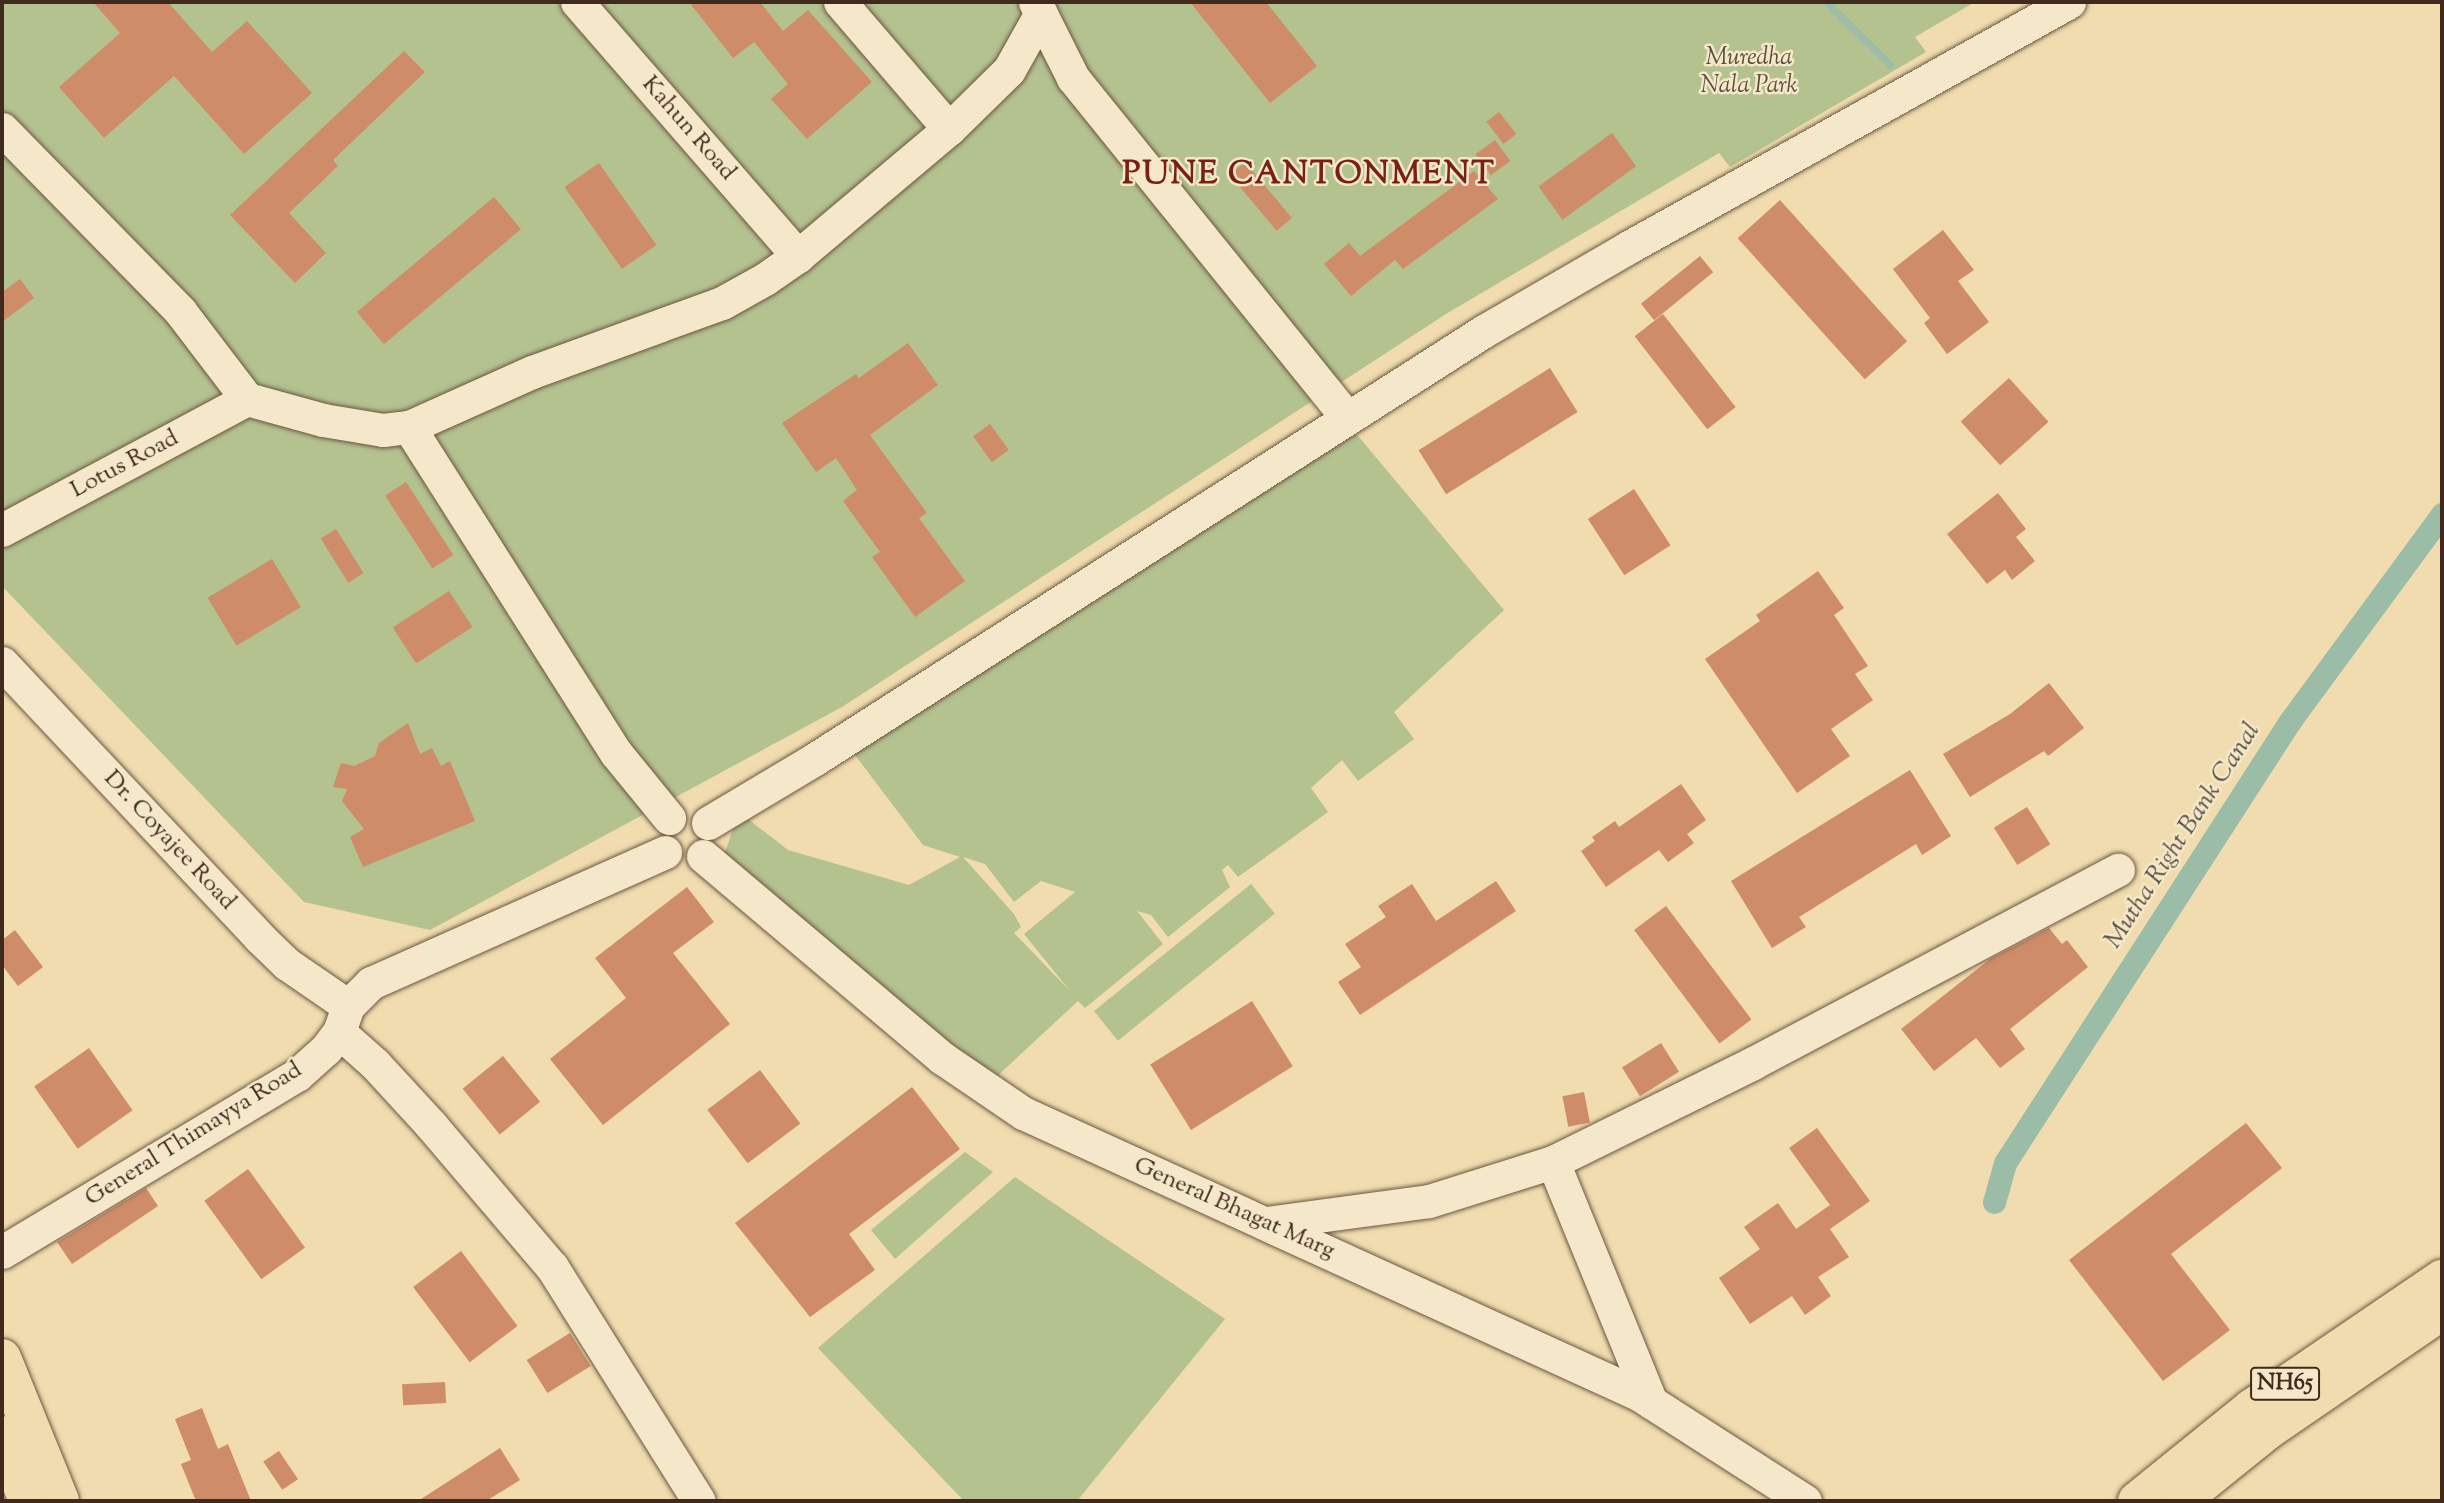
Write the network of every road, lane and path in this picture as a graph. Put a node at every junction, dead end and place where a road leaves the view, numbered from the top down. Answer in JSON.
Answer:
{"nodes":[{"id":1,"x":577,"y":2,"type":"edge"},
{"id":2,"x":840,"y":2,"type":"edge"},
{"id":3,"x":2069,"y":2,"type":"edge"},
{"id":4,"x":1038,"y":7,"type":"edge"},
{"id":5,"x":1064,"y":58,"type":"junction"},
{"id":6,"x":1009,"y":70,"type":"junction"},
{"id":7,"x":949,"y":129,"type":"junction"},
{"id":8,"x":2,"y":130,"type":"edge"},
{"id":9,"x":798,"y":256,"type":"junction"},
{"id":10,"x":247,"y":399,"type":"junction"},
{"id":11,"x":1348,"y":417,"type":"junction"},
{"id":12,"x":409,"y":427,"type":"junction"},
{"id":13,"x":2,"y":530,"type":"edge"},
{"id":14,"x":2,"y":663,"type":"edge"},
{"id":15,"x":669,"y":818,"type":"junction"},
{"id":16,"x":708,"y":822,"type":"junction"},
{"id":17,"x":664,"y":852,"type":"junction"},
{"id":18,"x":704,"y":856,"type":"junction"},
{"id":19,"x":2118,"y":870,"type":"dead end"},
{"id":20,"x":343,"y":1019,"type":"junction"},
{"id":21,"x":1553,"y":1161,"type":"junction"},
{"id":22,"x":1266,"y":1223,"type":"junction"},
{"id":23,"x":2,"y":1252,"type":"edge"},
{"id":24,"x":2442,"y":1279,"type":"edge"},
{"id":25,"x":2442,"y":1311,"type":"edge"},
{"id":26,"x":2,"y":1358,"type":"edge"},
{"id":27,"x":1651,"y":1402,"type":"junction"},
{"id":28,"x":2,"y":1435,"type":"edge"},
{"id":29,"x":694,"y":1500,"type":"edge"},
{"id":30,"x":28,"y":1501,"type":"edge"},
{"id":31,"x":60,"y":1501,"type":"edge"},
{"id":32,"x":1805,"y":1501,"type":"edge"},
{"id":33,"x":2137,"y":1501,"type":"edge"},
{"id":34,"x":2180,"y":1501,"type":"edge"}],
"edges":[{"from":1,"to":9,"type":"street","name":"Kahun Road"},
{"from":2,"to":7,"type":"street"},
{"from":3,"to":11,"type":"street"},
{"from":4,"to":5,"type":"street"},
{"from":4,"to":6,"type":"street"},
{"from":5,"to":6,"type":"street"},
{"from":5,"to":11,"type":"street"},
{"from":6,"to":7,"type":"street"},
{"from":7,"to":9,"type":"street"},
{"from":8,"to":10,"type":"street"},
{"from":9,"to":12,"type":"street"},
{"from":10,"to":12,"type":"street"},
{"from":10,"to":13,"type":"street","name":"Lotus Road"},
{"from":11,"to":16,"type":"street"},
{"from":12,"to":15,"type":"street"},
{"from":14,"to":20,"type":"street","name":"Dr. Coyajee Road"},
{"from":15,"to":16,"type":"street"},
{"from":15,"to":17,"type":"street"},
{"from":16,"to":18,"type":"street"},
{"from":17,"to":18,"type":"street"},
{"from":17,"to":20,"type":"street","name":"General Thimayya Road"},
{"from":18,"to":22,"type":"street","name":"General Bhagat Marg"},
{"from":19,"to":21,"type":"street"},
{"from":20,"to":23,"type":"street","name":"General Thimayya Road"},
{"from":20,"to":29,"type":"street","name":"Dr. Coyajee Road"},
{"from":21,"to":22,"type":"street"},
{"from":21,"to":27,"type":"street"},
{"from":22,"to":27,"type":"street","name":"General Bhagat Marg"},
{"from":24,"to":33,"type":"main road","number":"NH65"},
{"from":25,"to":34,"type":"main road","number":"NH65"},
{"from":26,"to":31,"type":"main road"},
{"from":27,"to":32,"type":"street","name":"General Bhagat Marg"},
{"from":28,"to":30,"type":"main road"}]}
